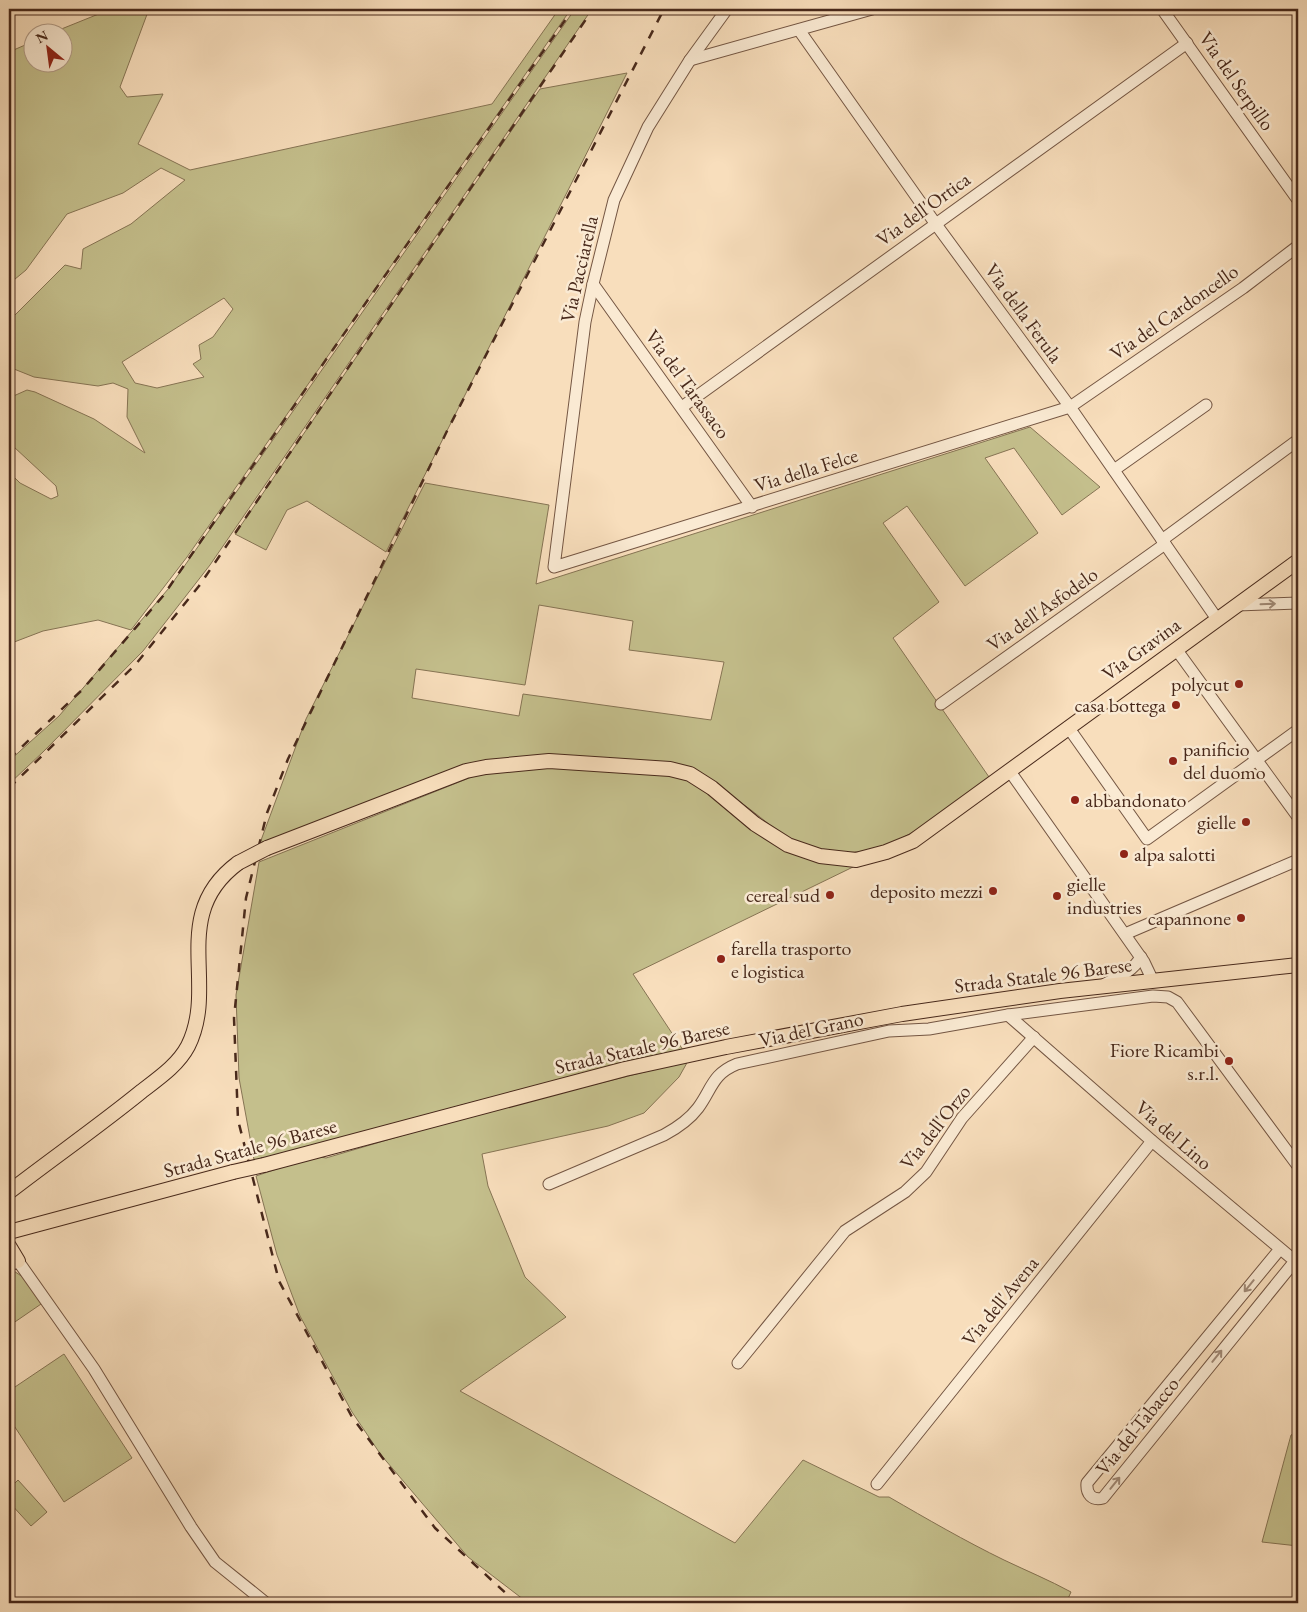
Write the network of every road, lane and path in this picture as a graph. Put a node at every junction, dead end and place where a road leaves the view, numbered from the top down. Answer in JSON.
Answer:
{"nodes":[{"id":1,"x":726,"y":9,"type":"edge"},
{"id":2,"x":872,"y":9,"type":"edge"},
{"id":3,"x":1162,"y":9,"type":"edge"},
{"id":4,"x":799,"y":30,"type":"junction"},
{"id":5,"x":1187,"y":43,"type":"junction"},
{"id":6,"x":690,"y":60,"type":"junction"},
{"id":7,"x":1298,"y":200,"type":"edge"},
{"id":8,"x":935,"y":223,"type":"junction"},
{"id":9,"x":1298,"y":246,"type":"edge"},
{"id":10,"x":593,"y":284,"type":"junction"},
{"id":11,"x":1206,"y":405,"type":"dead end"},
{"id":12,"x":682,"y":407,"type":"junction"},
{"id":13,"x":1070,"y":407,"type":"junction"},
{"id":14,"x":1298,"y":440,"type":"edge"},
{"id":15,"x":1114,"y":470,"type":"junction"},
{"id":16,"x":752,"y":507,"type":"junction"},
{"id":17,"x":1163,"y":542,"type":"junction"},
{"id":18,"x":1297,"y":564,"type":"edge"},
{"id":19,"x":554,"y":567,"type":"joint"},
{"id":20,"x":1298,"y":603,"type":"edge"},
{"id":21,"x":1237,"y":605,"type":"junction"},
{"id":22,"x":1217,"y":619,"type":"junction"},
{"id":23,"x":1176,"y":649,"type":"junction"},
{"id":24,"x":941,"y":704,"type":"dead end"},
{"id":25,"x":1068,"y":727,"type":"junction"},
{"id":26,"x":1298,"y":730,"type":"edge"},
{"id":27,"x":1257,"y":760,"type":"junction"},
{"id":28,"x":1008,"y":770,"type":"junction"},
{"id":29,"x":1298,"y":817,"type":"edge"},
{"id":30,"x":1298,"y":860,"type":"edge"},
{"id":31,"x":1125,"y":934,"type":"junction"},
{"id":32,"x":1139,"y":961,"type":"junction"},
{"id":33,"x":1298,"y":965,"type":"edge"},
{"id":34,"x":1147,"y":982,"type":"junction"},
{"id":35,"x":1122,"y":984,"type":"junction"},
{"id":36,"x":1102,"y":986,"type":"junction"},
{"id":37,"x":1122,"y":1000,"type":"junction"},
{"id":38,"x":1008,"y":1015,"type":"junction"},
{"id":39,"x":1034,"y":1037,"type":"junction"},
{"id":40,"x":1152,"y":1141,"type":"junction"},
{"id":41,"x":1298,"y":1166,"type":"edge"},
{"id":42,"x":549,"y":1184,"type":"dead end"},
{"id":43,"x":9,"y":1192,"type":"edge"},
{"id":44,"x":15,"y":1230,"type":"edge"},
{"id":45,"x":9,"y":1246,"type":"edge"},
{"id":46,"x":1280,"y":1248,"type":"junction"},
{"id":47,"x":1295,"y":1256,"type":"edge"},
{"id":48,"x":13,"y":1262,"type":"edge"},
{"id":49,"x":738,"y":1363,"type":"dead end"},
{"id":50,"x":877,"y":1484,"type":"dead end"},
{"id":51,"x":266,"y":1603,"type":"edge"}],
"edges":[{"from":1,"to":6,"type":"street","name":"Via Pacciarella"},
{"from":2,"to":4,"type":"street"},
{"from":3,"to":5,"type":"street","name":"Via del Serpillo"},
{"from":4,"to":6,"type":"street"},
{"from":4,"to":8,"type":"street","name":"Via della Ferula"},
{"from":5,"to":7,"type":"street","name":"Via del Serpillo"},
{"from":5,"to":8,"type":"street","name":"Via dell'Ortica"},
{"from":6,"to":10,"type":"street","name":"Via Pacciarella"},
{"from":8,"to":12,"type":"street","name":"Via dell'Ortica"},
{"from":8,"to":13,"type":"street","name":"Via della Ferula"},
{"from":9,"to":13,"type":"street","name":"Via del Cardoncello"},
{"from":10,"to":12,"type":"street","name":"Via del Tarassaco"},
{"from":10,"to":19,"type":"street","name":"Via Pacciarella"},
{"from":11,"to":15,"type":"street"},
{"from":12,"to":16,"type":"street","name":"Via del Tarassaco"},
{"from":13,"to":15,"type":"street","name":"Via della Ferula"},
{"from":13,"to":16,"type":"street","name":"Via della Felce"},
{"from":14,"to":17,"type":"street","name":"Via dell'Asfodelo"},
{"from":15,"to":17,"type":"street","name":"Via della Ferula"},
{"from":16,"to":19,"type":"street","name":"Via della Felce"},
{"from":17,"to":22,"type":"street","name":"Via della Ferula"},
{"from":17,"to":24,"type":"street","name":"Via dell'Asfodelo"},
{"from":18,"to":21,"type":"main road","name":"Via Gravina"},
{"from":21,"to":20,"type":"street","one_way":true},
{"from":21,"to":22,"type":"main road","name":"Via Gravina"},
{"from":22,"to":23,"type":"main road","name":"Via Gravina"},
{"from":23,"to":25,"type":"main road","name":"Via Gravina"},
{"from":23,"to":27,"type":"street"},
{"from":25,"to":27,"type":"street"},
{"from":25,"to":28,"type":"main road","name":"Via Gravina"},
{"from":26,"to":27,"type":"street"},
{"from":27,"to":29,"type":"street"},
{"from":28,"to":31,"type":"street"},
{"from":28,"to":43,"type":"main road","name":"Via Gravina","bridge":true},
{"from":30,"to":31,"type":"street"},
{"from":31,"to":32,"type":"street"},
{"from":32,"to":34,"type":"street"},
{"from":32,"to":36,"type":"street"},
{"from":33,"to":34,"type":"main road","name":"Strada Statale 96 Barese"},
{"from":34,"to":35,"type":"main road","name":"Strada Statale 96 Barese"},
{"from":35,"to":36,"type":"main road","name":"Strada Statale 96 Barese"},
{"from":35,"to":37,"type":"street"},
{"from":36,"to":44,"type":"main road","name":"Strada Statale 96 Barese","bridge":true},
{"from":37,"to":38,"type":"street","name":"Via del Grano"},
{"from":37,"to":41,"type":"street","name":"Via del Grano"},
{"from":38,"to":39,"type":"street","name":"Via del Lino"},
{"from":38,"to":42,"type":"street","name":"Via del Grano"},
{"from":39,"to":40,"type":"street","name":"Via del Lino"},
{"from":39,"to":49,"type":"street","name":"Via dell'Orzo"},
{"from":40,"to":46,"type":"street","name":"Via del Lino"},
{"from":40,"to":50,"type":"street","name":"Via dell'Avena"},
{"from":45,"to":48,"type":"main road"},
{"from":46,"to":47,"type":"street","name":"Via del Lino"},
{"from":46,"to":47,"type":"street","name":"Via del Tabacco","one_way":true},
{"from":48,"to":51,"type":"street"}]}
